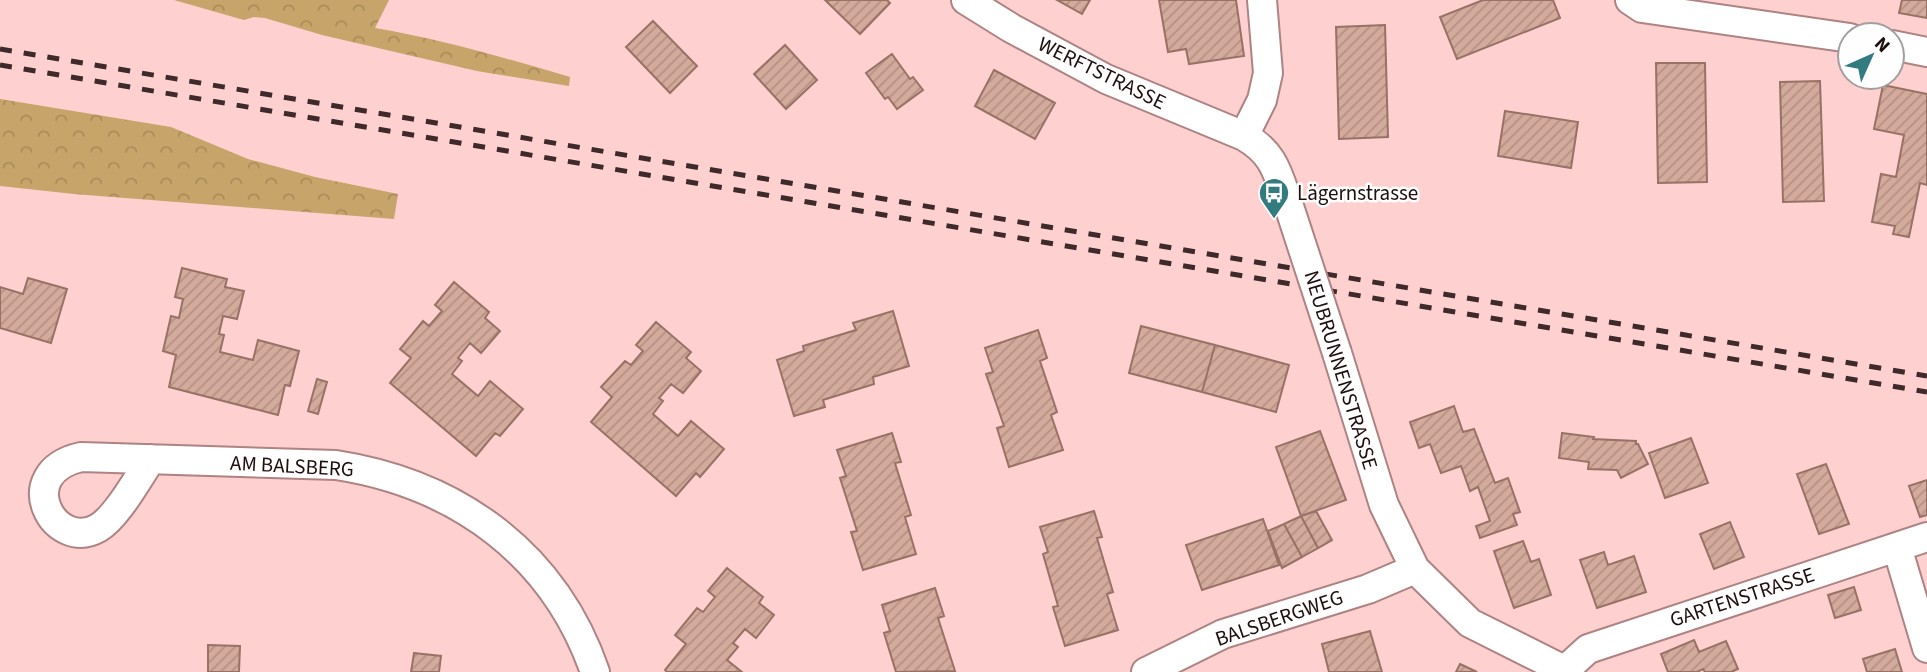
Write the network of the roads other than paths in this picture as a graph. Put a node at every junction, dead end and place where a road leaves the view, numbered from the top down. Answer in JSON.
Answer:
{"nodes":[{"id":1,"x":966,"y":0,"type":"edge"},
{"id":2,"x":1262,"y":0,"type":"edge"},
{"id":3,"x":1630,"y":0,"type":"edge"},
{"id":4,"x":1836,"y":36,"type":"edge"},
{"id":5,"x":1906,"y":48,"type":"edge"},
{"id":6,"x":1927,"y":52,"type":"edge"},
{"id":7,"x":1244,"y":136,"type":"junction"},
{"id":8,"x":151,"y":459,"type":"dead end"},
{"id":9,"x":1927,"y":537,"type":"edge"},
{"id":10,"x":1897,"y":547,"type":"junction"},
{"id":11,"x":1415,"y":569,"type":"junction"},
{"id":12,"x":1927,"y":648,"type":"edge"},
{"id":13,"x":1566,"y":671,"type":"edge"},
{"id":14,"x":595,"y":672,"type":"edge"},
{"id":15,"x":1146,"y":672,"type":"edge"}],
"edges":[{"from":1,"to":7,"type":"street","name":"WERFTSTRASSE"},
{"from":2,"to":7,"type":"street"},
{"from":3,"to":4,"type":"street"},
{"from":5,"to":6,"type":"street"},
{"from":7,"to":11,"type":"street","name":"NEUBRUNNENSTRASSE","bridge":true},
{"from":8,"to":14,"type":"street","name":"AM BALSBERG"},
{"from":9,"to":10,"type":"street","name":"GARTENSTRASSE"},
{"from":10,"to":12,"type":"street"},
{"from":10,"to":13,"type":"street","name":"GARTENSTRASSE"},
{"from":11,"to":13,"type":"street","name":"NEUBRUNNENSTRASSE"},
{"from":11,"to":15,"type":"street","name":"BALSBERGWEG"}]}
